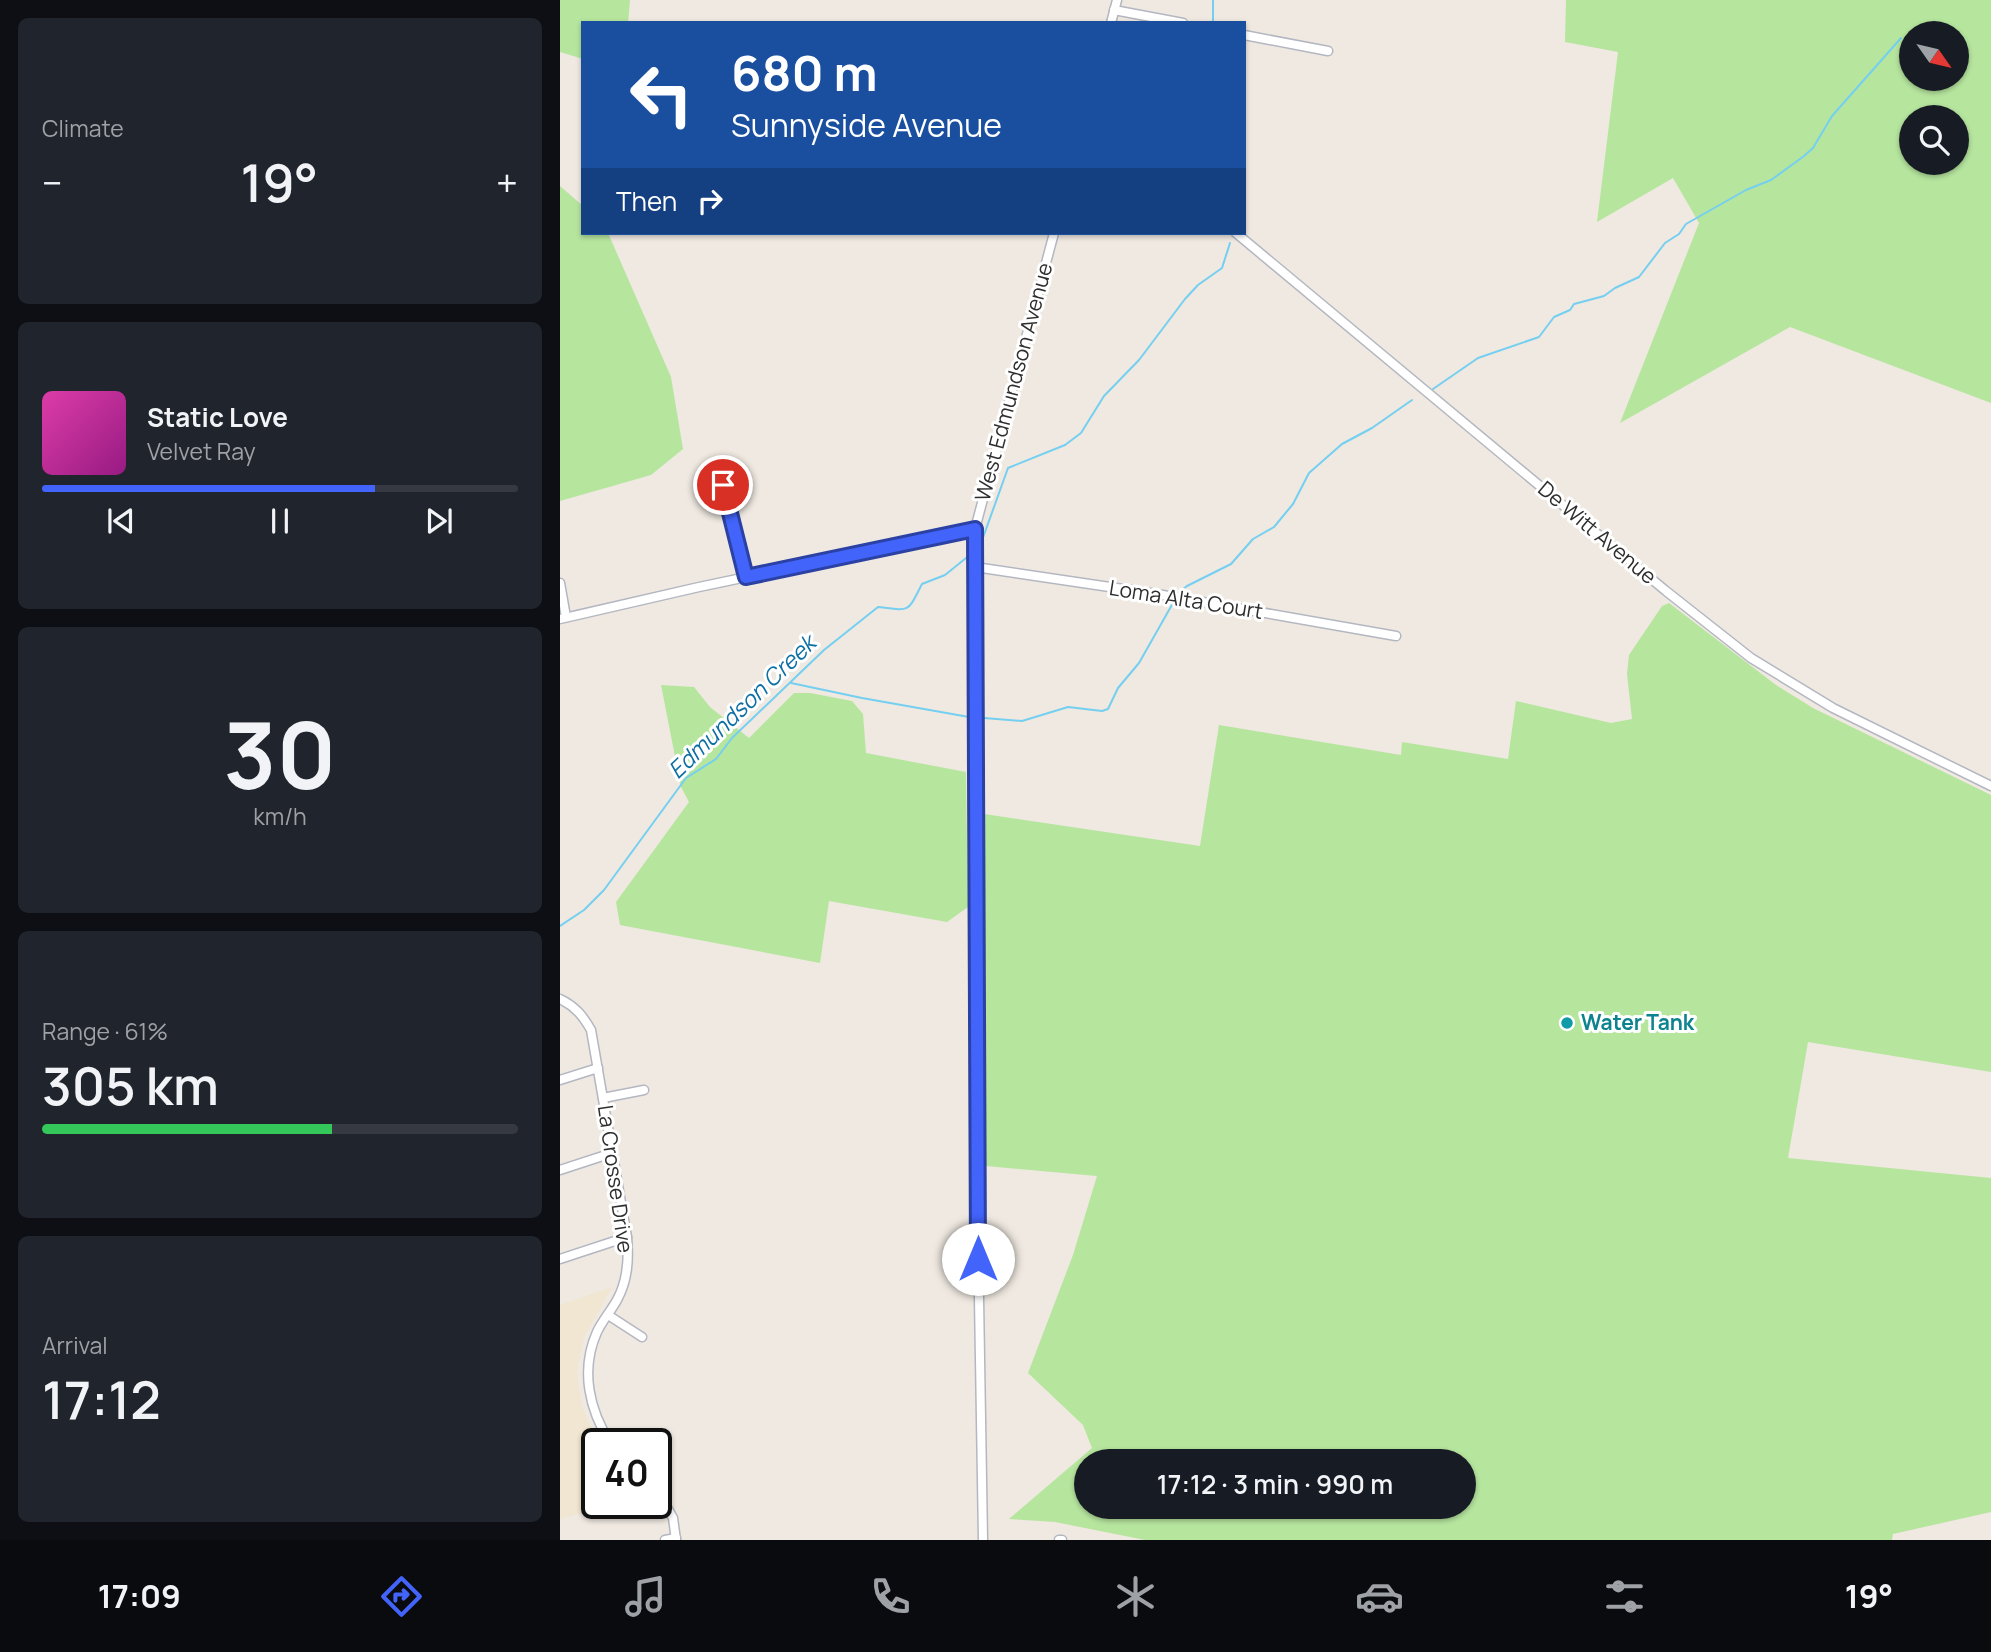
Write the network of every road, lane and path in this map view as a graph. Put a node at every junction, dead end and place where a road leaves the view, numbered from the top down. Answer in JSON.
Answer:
{"nodes":[{"id":1,"x":1116,"y":0,"type":"edge"},
{"id":2,"x":1114,"y":10,"type":"junction"},
{"id":3,"x":1111,"y":21,"type":"edge"},
{"id":4,"x":1172,"y":21,"type":"edge"},
{"id":5,"x":1246,"y":34,"type":"edge"},
{"id":6,"x":1328,"y":51,"type":"dead end"},
{"id":7,"x":1053,"y":235,"type":"edge"},
{"id":8,"x":1238,"y":235,"type":"edge"},
{"id":9,"x":728,"y":471,"type":"dead end"},
{"id":10,"x":975,"y":529,"type":"junction"},
{"id":11,"x":975,"y":567,"type":"junction"},
{"id":12,"x":746,"y":577,"type":"junction"},
{"id":13,"x":560,"y":583,"type":"edge"},
{"id":14,"x":563,"y":618,"type":"edge"},
{"id":15,"x":1396,"y":636,"type":"dead end"},
{"id":16,"x":1991,"y":786,"type":"edge"},
{"id":17,"x":560,"y":999,"type":"edge"},
{"id":18,"x":598,"y":1068,"type":"junction"},
{"id":19,"x":560,"y":1080,"type":"edge"},
{"id":20,"x":645,"y":1090,"type":"dead end"},
{"id":21,"x":603,"y":1098,"type":"junction"},
{"id":22,"x":612,"y":1153,"type":"junction"},
{"id":23,"x":560,"y":1170,"type":"edge"},
{"id":24,"x":627,"y":1237,"type":"junction"},
{"id":25,"x":560,"y":1259,"type":"edge"},
{"id":26,"x":608,"y":1315,"type":"junction"},
{"id":27,"x":642,"y":1337,"type":"dead end"},
{"id":28,"x":603,"y":1428,"type":"edge"},
{"id":29,"x":672,"y":1516,"type":"edge"},
{"id":30,"x":676,"y":1539,"type":"edge"},
{"id":31,"x":665,"y":1540,"type":"edge"},
{"id":32,"x":983,"y":1540,"type":"edge"}],
"edges":[{"from":1,"to":2,"type":"street"},
{"from":2,"to":3,"type":"street"},
{"from":2,"to":4,"type":"street"},
{"from":5,"to":6,"type":"street"},
{"from":7,"to":10,"type":"street","name":"West Edmundson Avenue"},
{"from":8,"to":16,"type":"street","name":"De Witt Avenue"},
{"from":9,"to":12,"type":"street"},
{"from":10,"to":11,"type":"street","name":"West Edmundson Avenue"},
{"from":10,"to":12,"type":"street"},
{"from":11,"to":15,"type":"street","name":"Loma Alta Court"},
{"from":11,"to":32,"type":"street","name":"West Edmundson Avenue"},
{"from":12,"to":14,"type":"street"},
{"from":13,"to":14,"type":"street"},
{"from":17,"to":18,"type":"street","name":"La Crosse Drive"},
{"from":18,"to":19,"type":"street"},
{"from":18,"to":21,"type":"street","name":"La Crosse Drive"},
{"from":20,"to":21,"type":"street"},
{"from":21,"to":22,"type":"street","name":"La Crosse Drive"},
{"from":22,"to":23,"type":"street"},
{"from":22,"to":24,"type":"street","name":"La Crosse Drive"},
{"from":24,"to":25,"type":"street"},
{"from":24,"to":26,"type":"street","name":"La Crosse Drive"},
{"from":26,"to":27,"type":"street"},
{"from":26,"to":28,"type":"street","name":"La Crosse Drive"},
{"from":29,"to":30,"type":"street"},
{"from":30,"to":31,"type":"street"}]}
